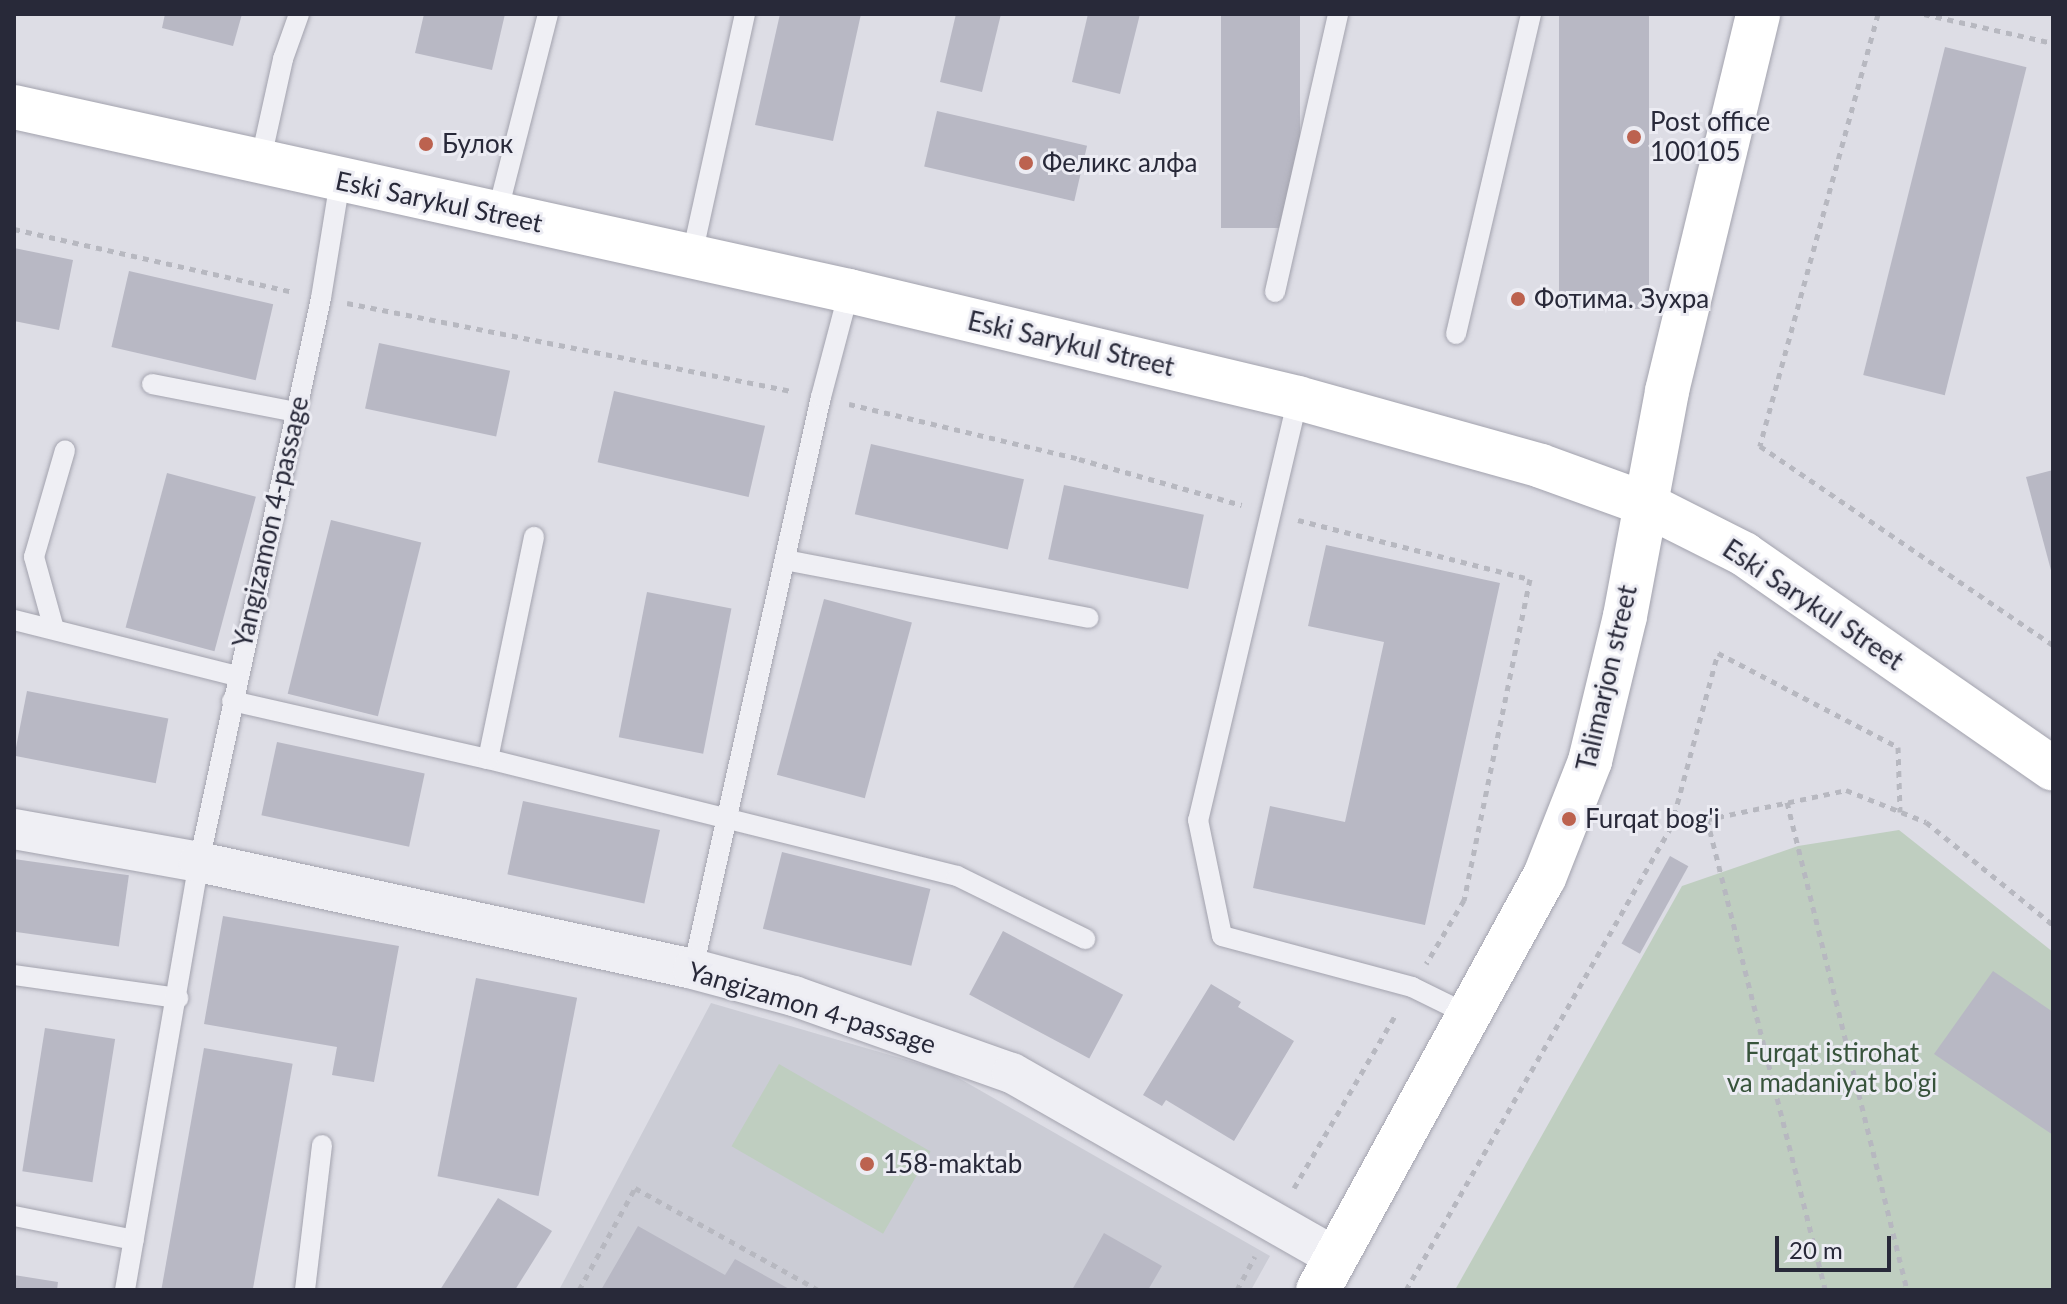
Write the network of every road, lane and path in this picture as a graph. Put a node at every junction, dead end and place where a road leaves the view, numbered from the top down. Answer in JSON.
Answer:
{"nodes":[{"id":1,"x":299,"y":14,"type":"edge"},
{"id":2,"x":548,"y":14,"type":"edge"},
{"id":3,"x":745,"y":14,"type":"edge"},
{"id":4,"x":1338,"y":14,"type":"edge"},
{"id":5,"x":1531,"y":14,"type":"edge"},
{"id":6,"x":1758,"y":14,"type":"edge"},
{"id":7,"x":1878,"y":14,"type":"edge"},
{"id":8,"x":1924,"y":14,"type":"edge"},
{"id":9,"x":2053,"y":43,"type":"edge"},
{"id":10,"x":14,"y":107,"type":"edge"},
{"id":11,"x":260,"y":163,"type":"junction"},
{"id":12,"x":340,"y":181,"type":"junction"},
{"id":13,"x":497,"y":214,"type":"junction"},
{"id":14,"x":692,"y":255,"type":"junction"},
{"id":15,"x":849,"y":291,"type":"junction"},
{"id":16,"x":1275,"y":292,"type":"dead end"},
{"id":17,"x":1456,"y":334,"type":"dead end"},
{"id":18,"x":152,"y":384,"type":"dead end"},
{"id":19,"x":1298,"y":398,"type":"junction"},
{"id":20,"x":296,"y":412,"type":"junction"},
{"id":21,"x":65,"y":450,"type":"dead end"},
{"id":22,"x":1643,"y":503,"type":"junction"},
{"id":23,"x":534,"y":537,"type":"dead end"},
{"id":24,"x":785,"y":560,"type":"junction"},
{"id":25,"x":1089,"y":618,"type":"dead end"},
{"id":26,"x":14,"y":620,"type":"edge"},
{"id":27,"x":54,"y":629,"type":"junction"},
{"id":28,"x":2053,"y":645,"type":"edge"},
{"id":29,"x":237,"y":676,"type":"junction"},
{"id":30,"x":232,"y":701,"type":"junction"},
{"id":31,"x":488,"y":759,"type":"junction"},
{"id":32,"x":2053,"y":769,"type":"edge"},
{"id":33,"x":1787,"y":802,"type":"junction"},
{"id":34,"x":1900,"y":812,"type":"junction"},
{"id":35,"x":725,"y":819,"type":"junction"},
{"id":36,"x":1707,"y":819,"type":"junction"},
{"id":37,"x":1671,"y":827,"type":"junction"},
{"id":38,"x":14,"y":829,"type":"edge"},
{"id":39,"x":199,"y":862,"type":"junction"},
{"id":40,"x":2053,"y":925,"type":"edge"},
{"id":41,"x":1085,"y":939,"type":"dead end"},
{"id":42,"x":693,"y":969,"type":"junction"},
{"id":43,"x":14,"y":975,"type":"edge"},
{"id":44,"x":178,"y":998,"type":"junction"},
{"id":45,"x":1469,"y":1015,"type":"junction"},
{"id":46,"x":322,"y":1145,"type":"dead end"},
{"id":47,"x":14,"y":1216,"type":"edge"},
{"id":48,"x":134,"y":1240,"type":"junction"},
{"id":49,"x":1327,"y":1274,"type":"edge"},
{"id":50,"x":125,"y":1290,"type":"edge"},
{"id":51,"x":305,"y":1290,"type":"edge"},
{"id":52,"x":579,"y":1290,"type":"edge"},
{"id":53,"x":818,"y":1290,"type":"edge"},
{"id":54,"x":1406,"y":1290,"type":"edge"},
{"id":55,"x":1825,"y":1290,"type":"edge"},
{"id":56,"x":1907,"y":1290,"type":"edge"}],
"edges":[{"from":1,"to":11,"type":"lane"},
{"from":2,"to":13,"type":"lane"},
{"from":3,"to":14,"type":"lane"},
{"from":4,"to":16,"type":"lane"},
{"from":5,"to":17,"type":"lane"},
{"from":6,"to":22,"type":"street","name":"Talimarjon street"},
{"from":7,"to":28,"type":"path"},
{"from":8,"to":9,"type":"path"},
{"from":10,"to":11,"type":"street","name":"Eski Sarykul Street"},
{"from":11,"to":12,"type":"street","name":"Eski Sarykul Street"},
{"from":12,"to":13,"type":"street","name":"Eski Sarykul Street"},
{"from":12,"to":20,"type":"lane","name":"Yangizamon 4-passage"},
{"from":13,"to":14,"type":"street","name":"Eski Sarykul Street"},
{"from":14,"to":15,"type":"street","name":"Eski Sarykul Street"},
{"from":15,"to":19,"type":"street","name":"Eski Sarykul Street"},
{"from":15,"to":24,"type":"lane"},
{"from":18,"to":20,"type":"lane"},
{"from":19,"to":22,"type":"street","name":"Eski Sarykul Street"},
{"from":19,"to":45,"type":"lane"},
{"from":20,"to":29,"type":"lane","name":"Yangizamon 4-passage"},
{"from":21,"to":27,"type":"lane"},
{"from":22,"to":32,"type":"street","name":"Eski Sarykul Street"},
{"from":22,"to":45,"type":"street","name":"Talimarjon street"},
{"from":23,"to":31,"type":"lane"},
{"from":24,"to":25,"type":"lane"},
{"from":24,"to":35,"type":"lane"},
{"from":26,"to":27,"type":"lane"},
{"from":27,"to":29,"type":"lane"},
{"from":29,"to":30,"type":"lane","name":"Yangizamon 4-passage"},
{"from":30,"to":31,"type":"lane"},
{"from":30,"to":39,"type":"lane","name":"Yangizamon 4-passage"},
{"from":31,"to":35,"type":"lane"},
{"from":33,"to":34,"type":"path"},
{"from":33,"to":36,"type":"path"},
{"from":33,"to":56,"type":"path"},
{"from":34,"to":37,"type":"path"},
{"from":34,"to":40,"type":"path"},
{"from":35,"to":41,"type":"lane"},
{"from":35,"to":42,"type":"lane"},
{"from":36,"to":37,"type":"path"},
{"from":36,"to":55,"type":"path"},
{"from":37,"to":54,"type":"path"},
{"from":38,"to":39,"type":"street","name":"Yangizamon 4-passage"},
{"from":39,"to":42,"type":"street","name":"Yangizamon 4-passage"},
{"from":39,"to":44,"type":"lane","name":"Yangizamon 4-passage"},
{"from":42,"to":49,"type":"street","name":"Yangizamon 4-passage"},
{"from":43,"to":44,"type":"lane"},
{"from":44,"to":48,"type":"lane","name":"Yangizamon 4-passage"},
{"from":45,"to":49,"type":"street","name":"Talimarjon street"},
{"from":46,"to":51,"type":"lane"},
{"from":47,"to":48,"type":"lane"},
{"from":48,"to":50,"type":"lane","name":"Yangizamon 4-passage"},
{"from":52,"to":53,"type":"path"}]}
